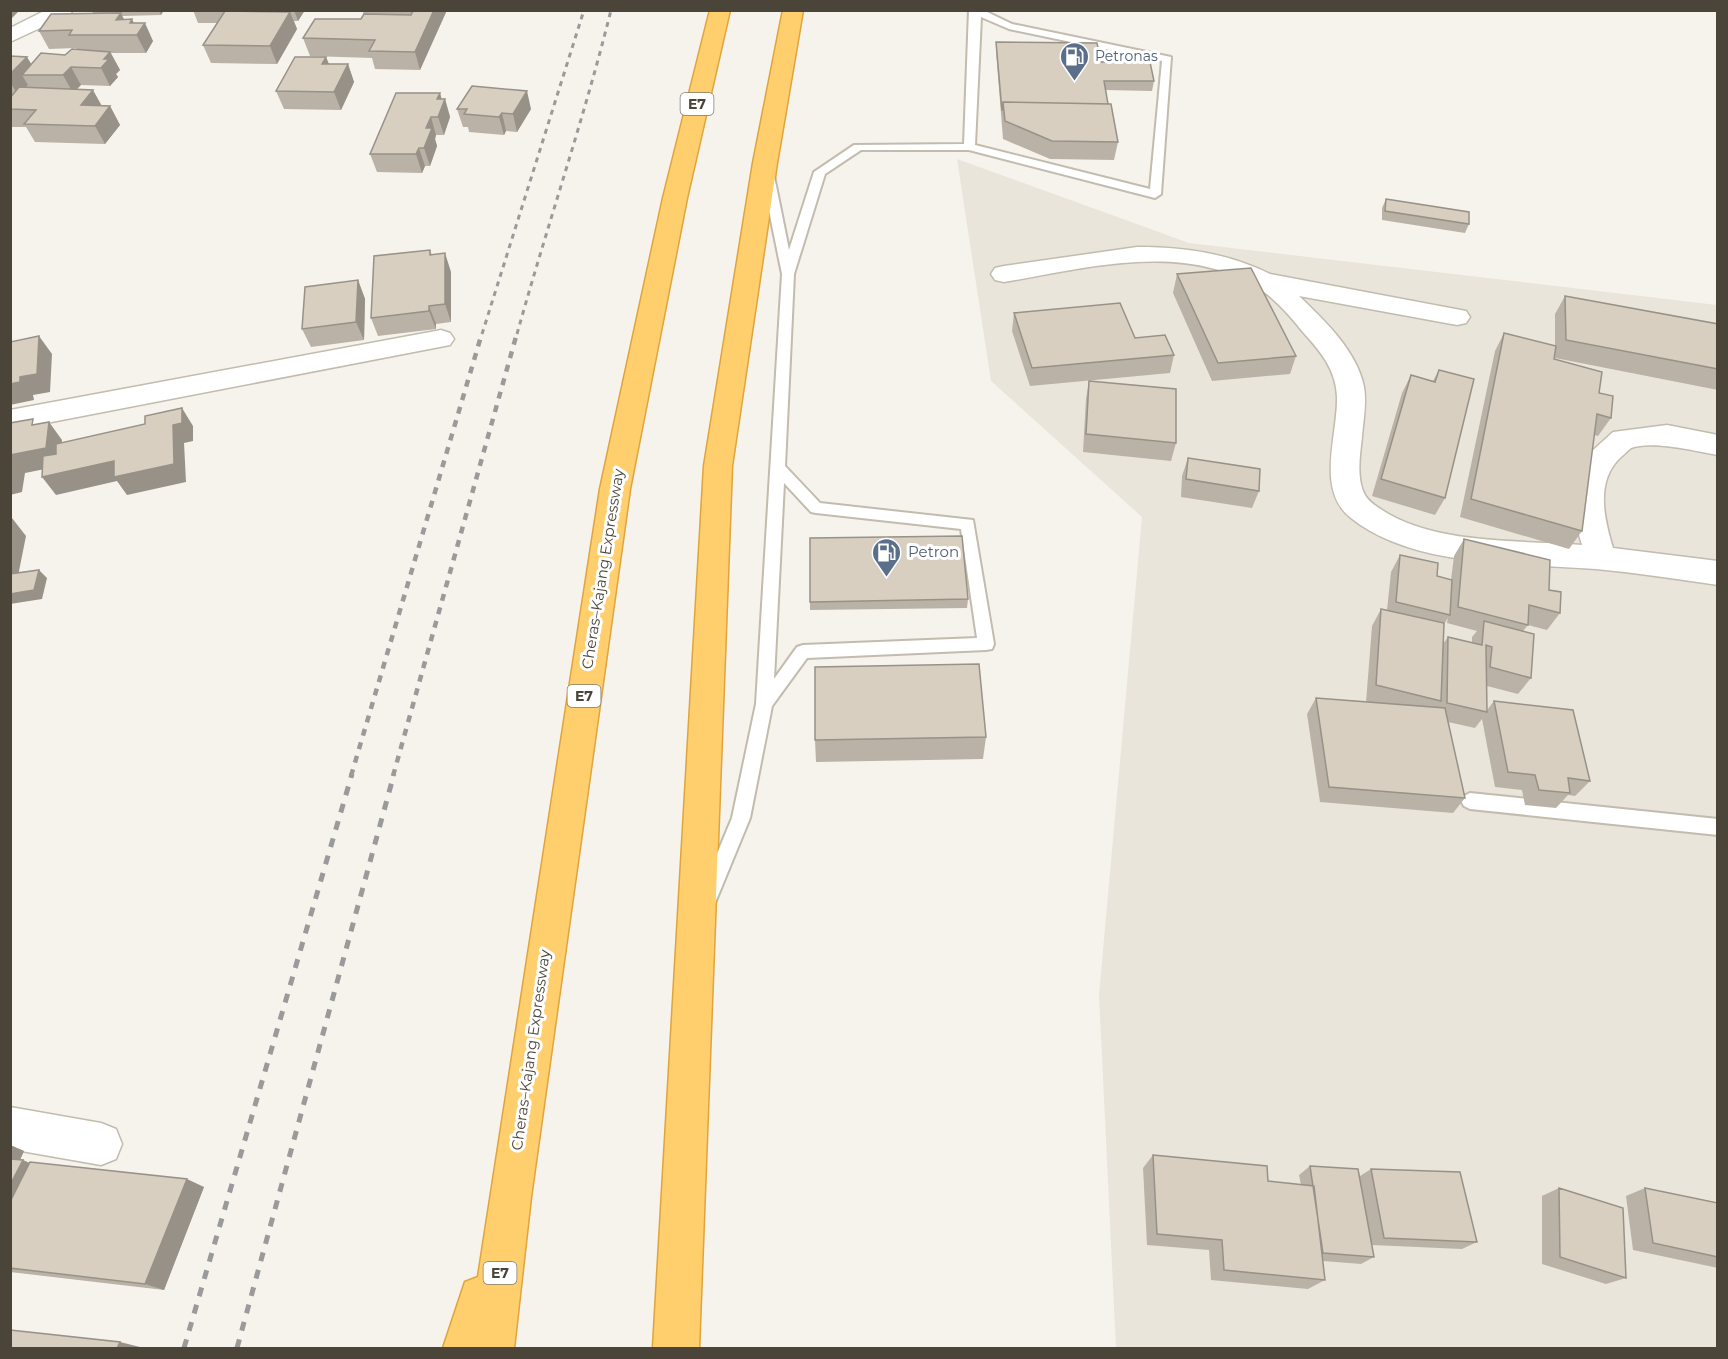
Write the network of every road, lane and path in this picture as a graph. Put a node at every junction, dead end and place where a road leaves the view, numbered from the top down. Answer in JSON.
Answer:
{"nodes":[{"id":1,"x":63,"y":10,"type":"edge"},
{"id":2,"x":720,"y":10,"type":"edge"},
{"id":3,"x":793,"y":10,"type":"edge"},
{"id":4,"x":975,"y":11,"type":"edge"},
{"id":5,"x":10,"y":36,"type":"edge"},
{"id":6,"x":969,"y":147,"type":"junction"},
{"id":7,"x":765,"y":163,"type":"junction"},
{"id":8,"x":788,"y":274,"type":"junction"},
{"id":9,"x":1004,"y":274,"type":"dead end"},
{"id":10,"x":1265,"y":282,"type":"junction"},
{"id":11,"x":1457,"y":317,"type":"dead end"},
{"id":12,"x":441,"y":339,"type":"dead end"},
{"id":13,"x":10,"y":420,"type":"edge"},
{"id":14,"x":1718,"y":445,"type":"edge"},
{"id":15,"x":777,"y":467,"type":"junction"},
{"id":16,"x":1601,"y":558,"type":"junction"},
{"id":17,"x":1718,"y":573,"type":"edge"},
{"id":18,"x":764,"y":704,"type":"junction"},
{"id":19,"x":1470,"y":801,"type":"dead end"},
{"id":20,"x":1718,"y":827,"type":"edge"},
{"id":21,"x":698,"y":921,"type":"junction"},
{"id":22,"x":10,"y":1128,"type":"edge"},
{"id":23,"x":101,"y":1144,"type":"dead end"},
{"id":24,"x":510,"y":1197,"type":"junction"},
{"id":25,"x":466,"y":1348,"type":"edge"},
{"id":26,"x":491,"y":1348,"type":"edge"},
{"id":27,"x":676,"y":1348,"type":"edge"}],
"edges":[{"from":1,"to":5,"type":"street"},
{"from":2,"to":24,"type":"highway","name":"Cheras–Kajang Expressway","number":"E7"},
{"from":3,"to":7,"type":"highway"},
{"from":4,"to":6,"type":"lane"},
{"from":4,"to":6,"type":"lane"},
{"from":6,"to":8,"type":"lane"},
{"from":7,"to":8,"type":"lane"},
{"from":7,"to":21,"type":"highway"},
{"from":8,"to":15,"type":"lane"},
{"from":9,"to":10,"type":"street"},
{"from":10,"to":11,"type":"street"},
{"from":10,"to":16,"type":"street"},
{"from":12,"to":13,"type":"street"},
{"from":14,"to":16,"type":"street"},
{"from":15,"to":18,"type":"lane"},
{"from":15,"to":18,"type":"lane"},
{"from":16,"to":17,"type":"street"},
{"from":18,"to":21,"type":"lane"},
{"from":19,"to":20,"type":"lane"},
{"from":21,"to":27,"type":"highway"},
{"from":22,"to":23,"type":"street"},
{"from":24,"to":25,"type":"highway"},
{"from":24,"to":26,"type":"highway","name":"Cheras–Kajang Expressway","number":"E7"}]}
